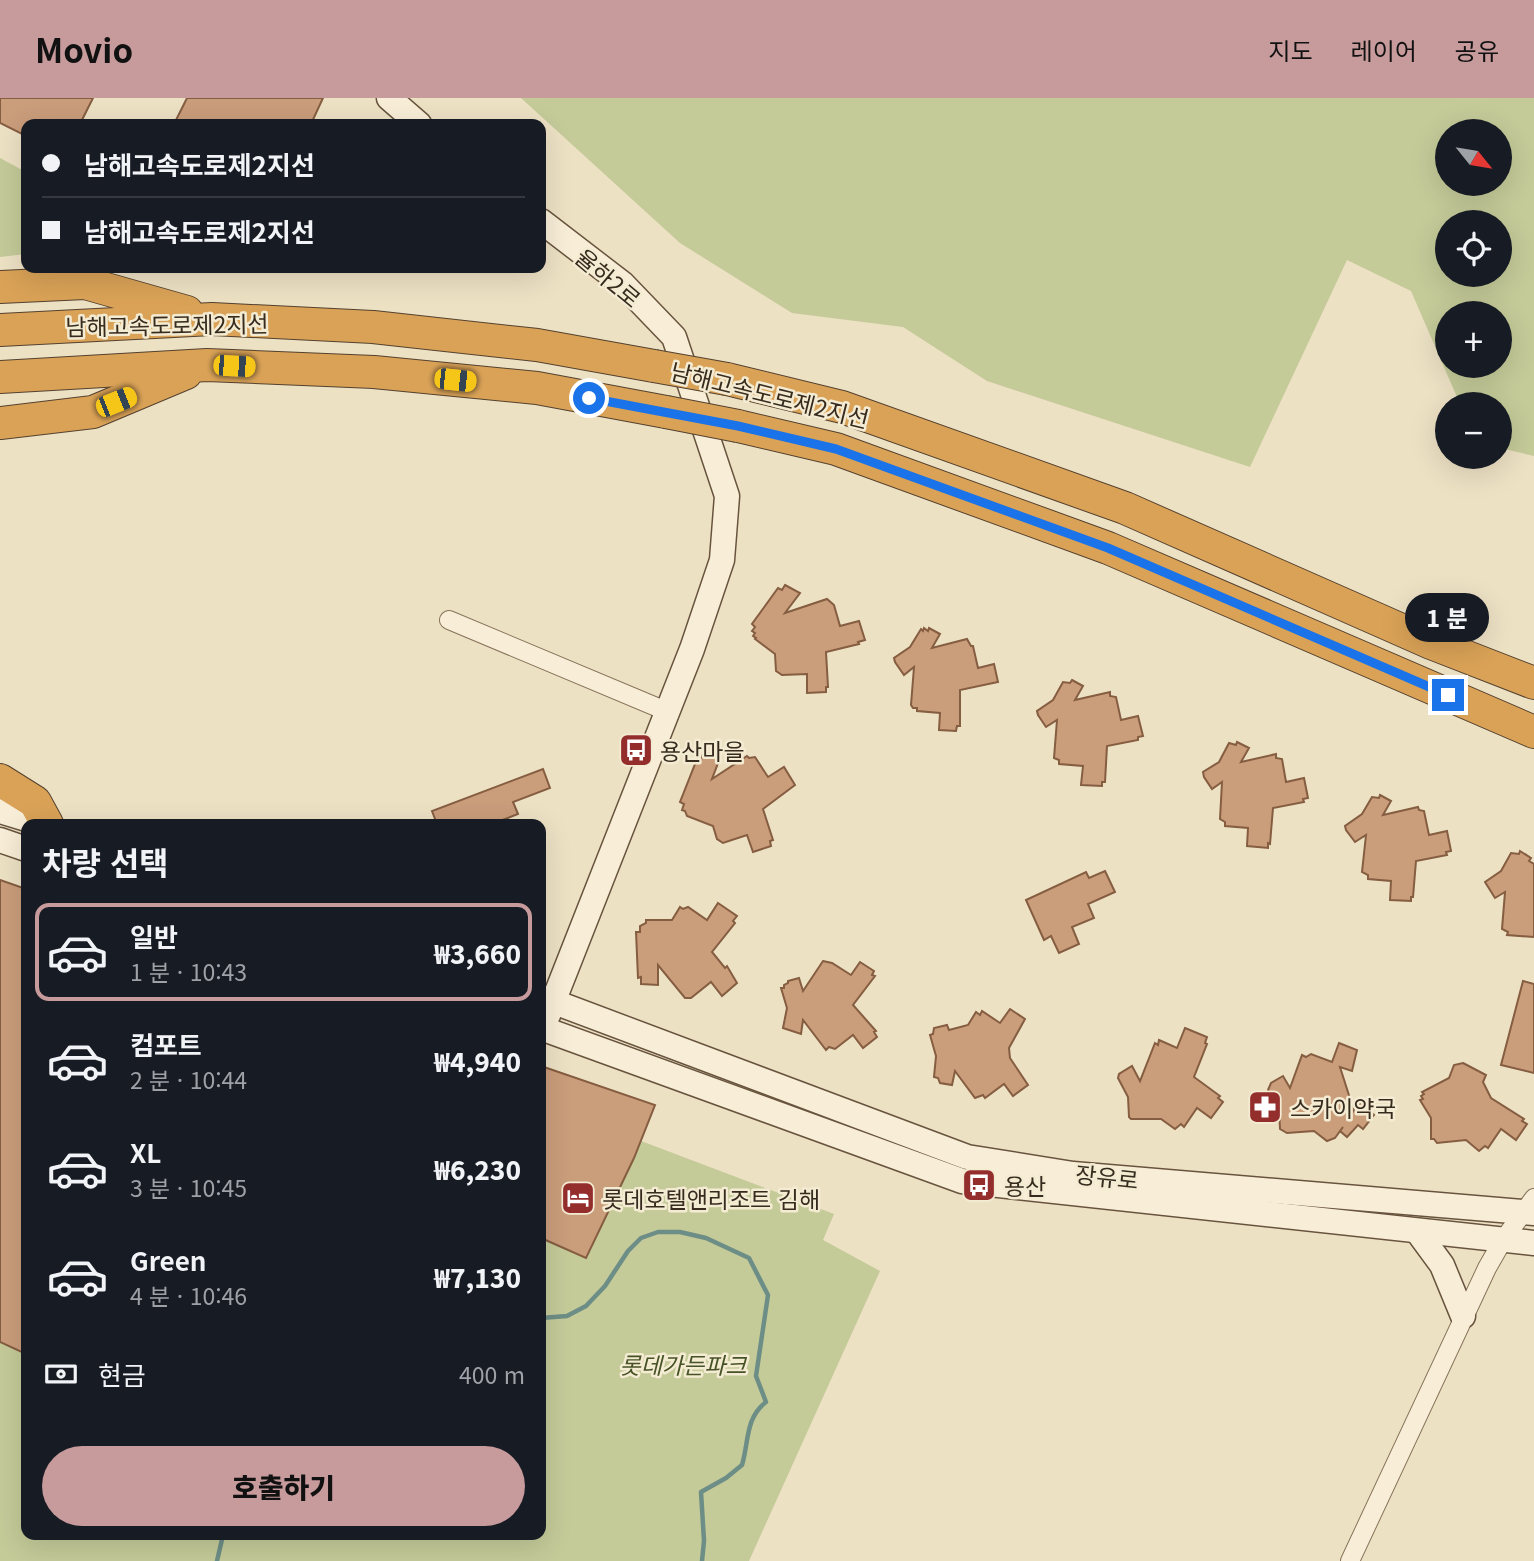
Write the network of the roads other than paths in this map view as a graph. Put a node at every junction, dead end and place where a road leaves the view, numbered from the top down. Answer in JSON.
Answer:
{"nodes":[{"id":1,"x":389,"y":98,"type":"edge"},
{"id":2,"x":413,"y":119,"type":"edge"},
{"id":3,"x":546,"y":225,"type":"edge"},
{"id":4,"x":0,"y":287,"type":"edge"},
{"id":5,"x":212,"y":319,"type":"junction"},
{"id":6,"x":0,"y":330,"type":"edge"},
{"id":7,"x":207,"y":365,"type":"junction"},
{"id":8,"x":0,"y":377,"type":"edge"},
{"id":9,"x":0,"y":423,"type":"edge"},
{"id":10,"x":449,"y":620,"type":"dead end"},
{"id":11,"x":1534,"y":683,"type":"edge"},
{"id":12,"x":666,"y":711,"type":"junction"},
{"id":13,"x":1534,"y":732,"type":"edge"},
{"id":14,"x":0,"y":780,"type":"edge"},
{"id":15,"x":0,"y":811,"type":"edge"},
{"id":16,"x":28,"y":819,"type":"edge"},
{"id":17,"x":43,"y":819,"type":"edge"},
{"id":18,"x":0,"y":840,"type":"edge"},
{"id":19,"x":21,"y":847,"type":"edge"},
{"id":20,"x":547,"y":999,"type":"edge"},
{"id":21,"x":546,"y":1029,"type":"edge"},
{"id":22,"x":1530,"y":1208,"type":"edge"},
{"id":23,"x":1417,"y":1231,"type":"junction"},
{"id":24,"x":1503,"y":1240,"type":"junction"},
{"id":25,"x":1534,"y":1243,"type":"edge"},
{"id":26,"x":1463,"y":1316,"type":"junction"},
{"id":27,"x":1350,"y":1561,"type":"edge"}],
"edges":[{"from":1,"to":2,"type":"main road"},
{"from":3,"to":12,"type":"main road","name":"율하2로"},
{"from":4,"to":5,"type":"highway"},
{"from":5,"to":6,"type":"highway","name":"남해고속도로제2지선"},
{"from":5,"to":11,"type":"highway","name":"남해고속도로제2지선","bridge":true},
{"from":7,"to":8,"type":"highway","name":"남해고속도로제2지선"},
{"from":7,"to":9,"type":"highway"},
{"from":7,"to":13,"type":"highway","name":"남해고속도로제2지선","bridge":true},
{"from":10,"to":12,"type":"street"},
{"from":12,"to":20,"type":"main road"},
{"from":14,"to":17,"type":"highway"},
{"from":15,"to":16,"type":"main road"},
{"from":18,"to":19,"type":"main road"},
{"from":20,"to":22,"type":"main road","name":"장유로"},
{"from":21,"to":23,"type":"main road","name":"장유로"},
{"from":22,"to":24,"type":"street"},
{"from":23,"to":24,"type":"main road","name":"장유로"},
{"from":23,"to":26,"type":"main road"},
{"from":24,"to":25,"type":"main road","name":"장유로"},
{"from":24,"to":26,"type":"street"},
{"from":26,"to":27,"type":"street"}]}
